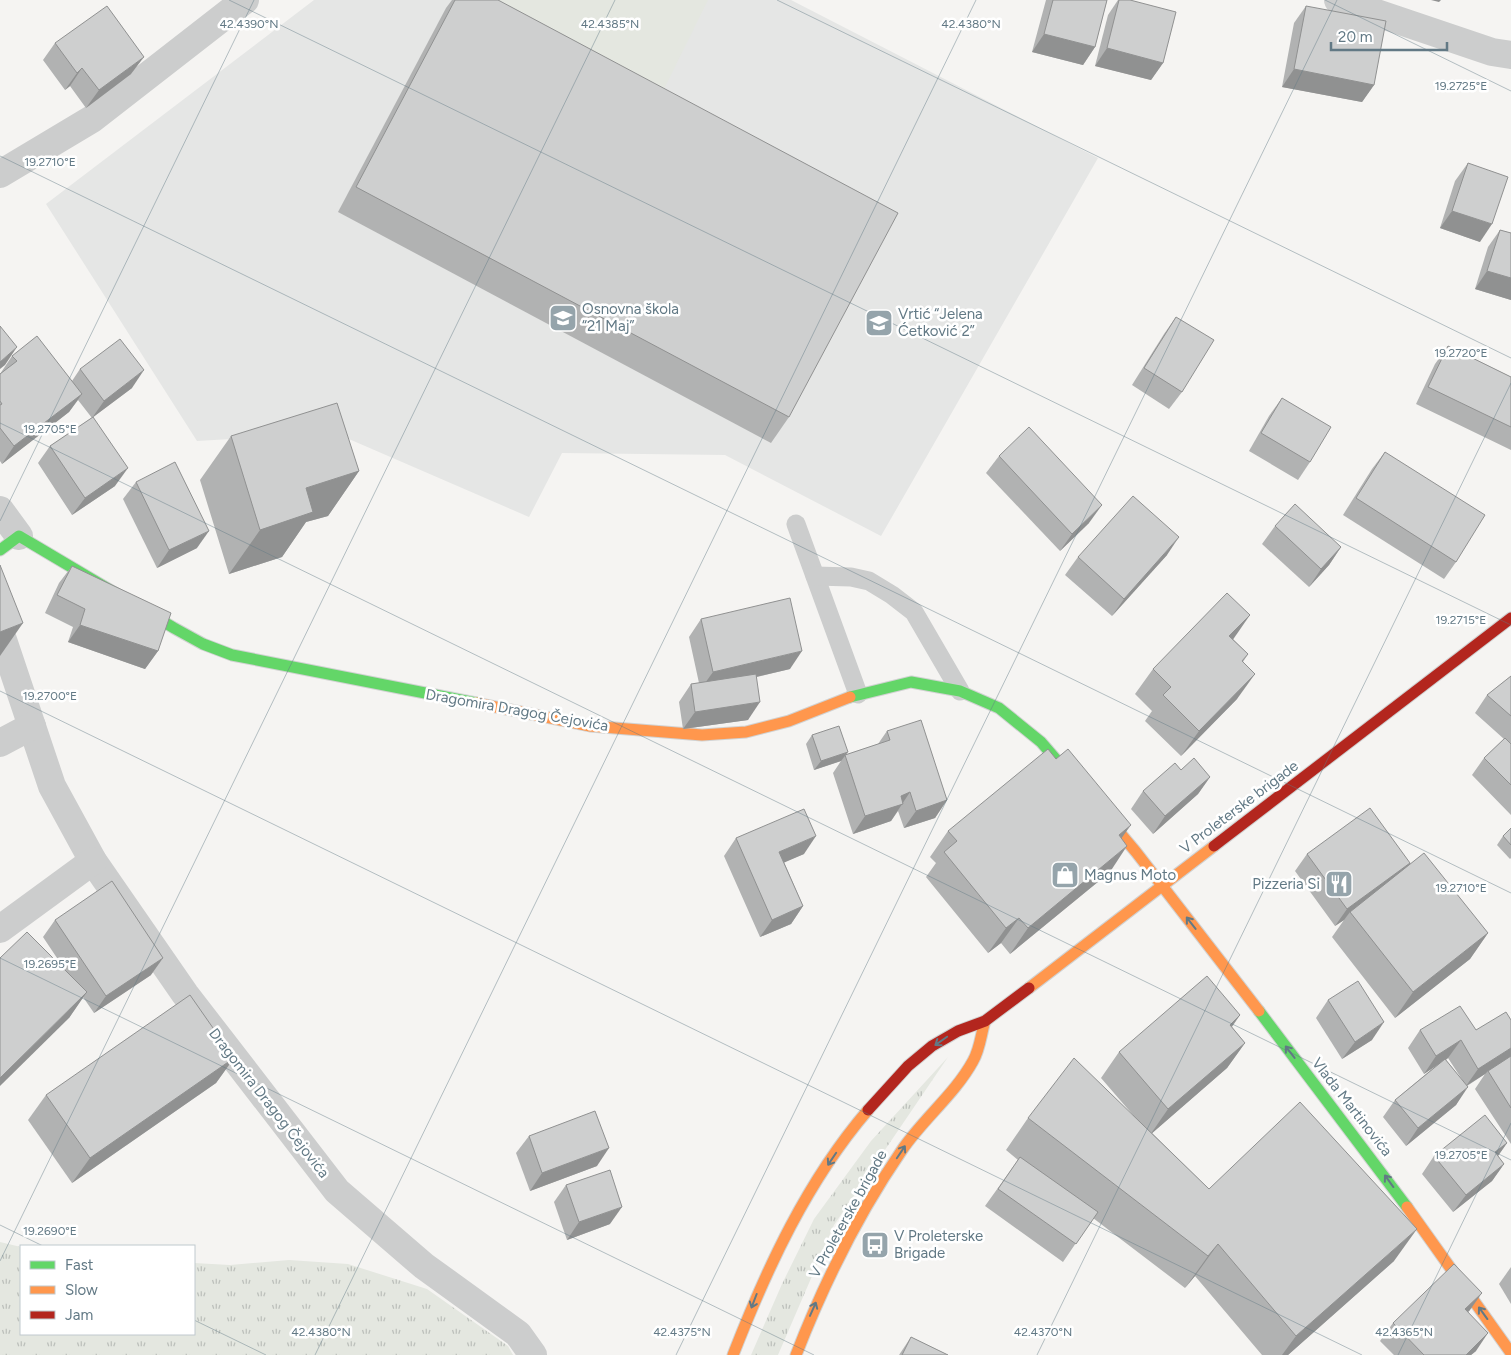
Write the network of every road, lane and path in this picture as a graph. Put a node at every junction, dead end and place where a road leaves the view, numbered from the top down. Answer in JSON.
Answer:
{"nodes":[{"id":1,"x":245,"y":0,"type":"edge"},
{"id":2,"x":1338,"y":0,"type":"edge"},
{"id":3,"x":1511,"y":55,"type":"edge"},
{"id":4,"x":0,"y":174,"type":"edge"},
{"id":5,"x":0,"y":510,"type":"edge"},
{"id":6,"x":796,"y":524,"type":"dead end"},
{"id":7,"x":10,"y":543,"type":"edge"},
{"id":8,"x":815,"y":576,"type":"junction"},
{"id":9,"x":1511,"y":618,"type":"edge"},
{"id":10,"x":0,"y":631,"type":"edge"},
{"id":11,"x":960,"y":691,"type":"junction"},
{"id":12,"x":858,"y":694,"type":"junction"},
{"id":13,"x":32,"y":726,"type":"junction"},
{"id":14,"x":0,"y":743,"type":"edge"},
{"id":15,"x":1077,"y":784,"type":"edge"},
{"id":16,"x":1089,"y":798,"type":"edge"},
{"id":17,"x":93,"y":861,"type":"junction"},
{"id":18,"x":1162,"y":885,"type":"junction"},
{"id":19,"x":0,"y":929,"type":"edge"},
{"id":20,"x":985,"y":1021,"type":"junction"},
{"id":21,"x":1511,"y":1353,"type":"edge"},
{"id":22,"x":533,"y":1355,"type":"edge"},
{"id":23,"x":733,"y":1355,"type":"edge"},
{"id":24,"x":796,"y":1355,"type":"edge"}],
"edges":[{"from":1,"to":4,"type":"street"},
{"from":2,"to":3,"type":"street"},
{"from":5,"to":7,"type":"street"},
{"from":6,"to":8,"type":"lane"},
{"from":7,"to":12,"type":"street","name":"Dragomira Dragog Čejovića"},
{"from":8,"to":11,"type":"lane"},
{"from":8,"to":12,"type":"lane"},
{"from":9,"to":18,"type":"street","name":"V Proleterske brigade"},
{"from":10,"to":13,"type":"street","name":"Dragomira Dragog Čejovića"},
{"from":11,"to":12,"type":"street","name":"Dragomira Dragog Čejovića"},
{"from":11,"to":15,"type":"street","name":"Dragomira Dragog Čejovića"},
{"from":13,"to":14,"type":"street"},
{"from":13,"to":17,"type":"street","name":"Dragomira Dragog Čejovića"},
{"from":16,"to":18,"type":"street"},
{"from":17,"to":19,"type":"street"},
{"from":17,"to":22,"type":"street","name":"Dragomira Dragog Čejovića"},
{"from":18,"to":20,"type":"street","name":"V Proleterske brigade"},
{"from":21,"to":18,"type":"street","name":"Vlada Martinovića","one_way":true},
{"from":20,"to":23,"type":"street","name":"V Proleterske brigade","one_way":true},
{"from":24,"to":20,"type":"street","name":"V Proleterske brigade","one_way":true}]}
